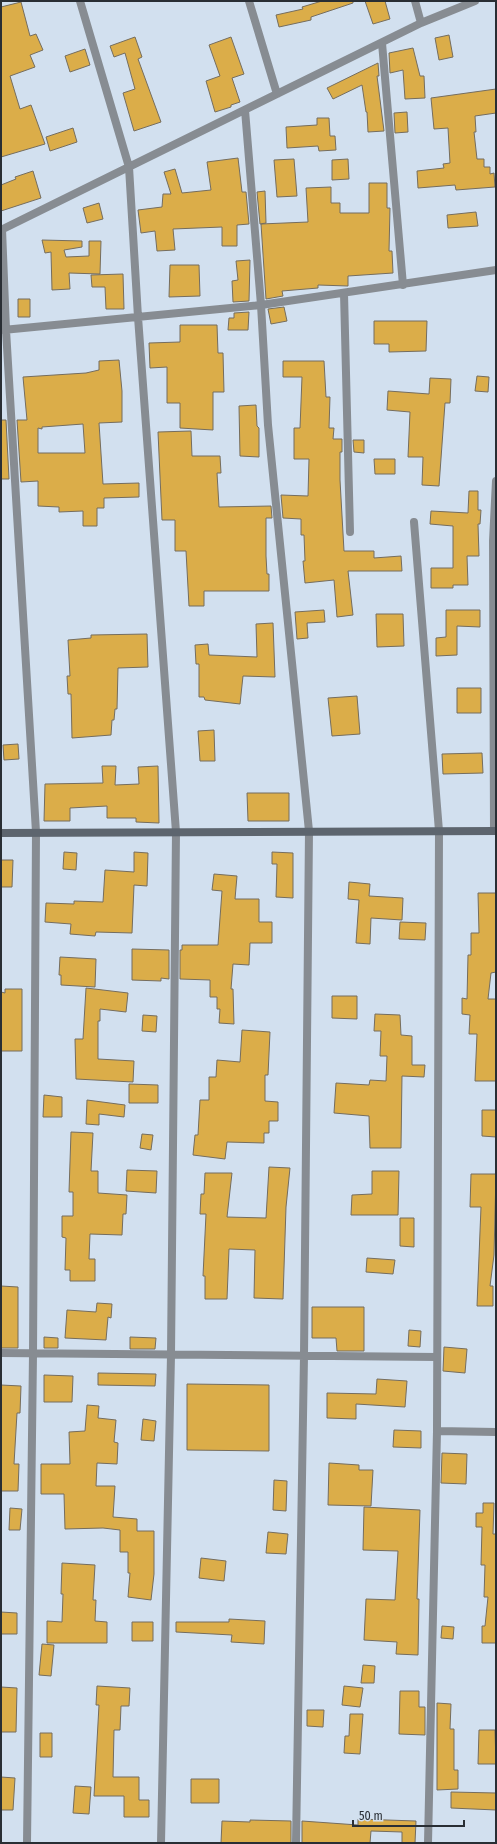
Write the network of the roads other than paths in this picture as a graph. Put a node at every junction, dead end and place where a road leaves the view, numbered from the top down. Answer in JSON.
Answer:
{"nodes":[{"id":1,"x":80,"y":1,"type":"edge"},
{"id":2,"x":249,"y":1,"type":"edge"},
{"id":3,"x":415,"y":1,"type":"edge"},
{"id":4,"x":476,"y":1,"type":"edge"},
{"id":5,"x":422,"y":24,"type":"junction"},
{"id":6,"x":382,"y":43,"type":"junction"},
{"id":7,"x":278,"y":94,"type":"junction"},
{"id":8,"x":245,"y":110,"type":"junction"},
{"id":9,"x":129,"y":167,"type":"junction"},
{"id":10,"x":2,"y":229,"type":"edge"},
{"id":11,"x":496,"y":270,"type":"edge"},
{"id":12,"x":403,"y":285,"type":"junction"},
{"id":13,"x":344,"y":293,"type":"junction"},
{"id":14,"x":261,"y":304,"type":"junction"},
{"id":15,"x":138,"y":317,"type":"junction"},
{"id":16,"x":4,"y":330,"type":"edge"},
{"id":17,"x":496,"y":481,"type":"edge"},
{"id":18,"x":414,"y":522,"type":"dead end"},
{"id":19,"x":350,"y":532,"type":"dead end"},
{"id":20,"x":439,"y":831,"type":"junction"},
{"id":21,"x":495,"y":831,"type":"edge"},
{"id":22,"x":36,"y":832,"type":"junction"},
{"id":23,"x":176,"y":832,"type":"junction"},
{"id":24,"x":309,"y":832,"type":"junction"},
{"id":25,"x":1,"y":833,"type":"edge"},
{"id":26,"x":1,"y":1353,"type":"edge"},
{"id":27,"x":33,"y":1354,"type":"junction"},
{"id":28,"x":171,"y":1355,"type":"junction"},
{"id":29,"x":304,"y":1356,"type":"junction"},
{"id":30,"x":437,"y":1357,"type":"junction"},
{"id":31,"x":437,"y":1430,"type":"junction"},
{"id":32,"x":496,"y":1432,"type":"edge"},
{"id":33,"x":27,"y":1843,"type":"edge"},
{"id":34,"x":161,"y":1843,"type":"edge"},
{"id":35,"x":296,"y":1843,"type":"edge"},
{"id":36,"x":428,"y":1843,"type":"edge"}],
"edges":[{"from":1,"to":9,"type":"street"},
{"from":2,"to":7,"type":"street"},
{"from":3,"to":5,"type":"street"},
{"from":4,"to":5,"type":"street"},
{"from":5,"to":6,"type":"street"},
{"from":6,"to":7,"type":"street"},
{"from":6,"to":12,"type":"street"},
{"from":7,"to":8,"type":"street"},
{"from":8,"to":9,"type":"street"},
{"from":8,"to":14,"type":"street"},
{"from":9,"to":10,"type":"street"},
{"from":9,"to":15,"type":"street"},
{"from":10,"to":16,"type":"street"},
{"from":11,"to":12,"type":"street"},
{"from":12,"to":13,"type":"street"},
{"from":13,"to":14,"type":"street"},
{"from":13,"to":19,"type":"street"},
{"from":14,"to":15,"type":"street"},
{"from":14,"to":24,"type":"street"},
{"from":15,"to":16,"type":"street"},
{"from":15,"to":23,"type":"street"},
{"from":16,"to":22,"type":"street"},
{"from":17,"to":21,"type":"street"},
{"from":18,"to":20,"type":"street"},
{"from":20,"to":21,"type":"street"},
{"from":20,"to":24,"type":"street"},
{"from":20,"to":30,"type":"street"},
{"from":22,"to":23,"type":"street"},
{"from":22,"to":25,"type":"street"},
{"from":22,"to":27,"type":"street"},
{"from":23,"to":24,"type":"street"},
{"from":23,"to":28,"type":"street"},
{"from":24,"to":29,"type":"street"},
{"from":26,"to":27,"type":"street"},
{"from":27,"to":28,"type":"street"},
{"from":27,"to":33,"type":"street"},
{"from":28,"to":29,"type":"street"},
{"from":28,"to":34,"type":"street"},
{"from":29,"to":30,"type":"street"},
{"from":29,"to":35,"type":"street"},
{"from":30,"to":31,"type":"street"},
{"from":31,"to":32,"type":"street"},
{"from":31,"to":36,"type":"street"}]}
